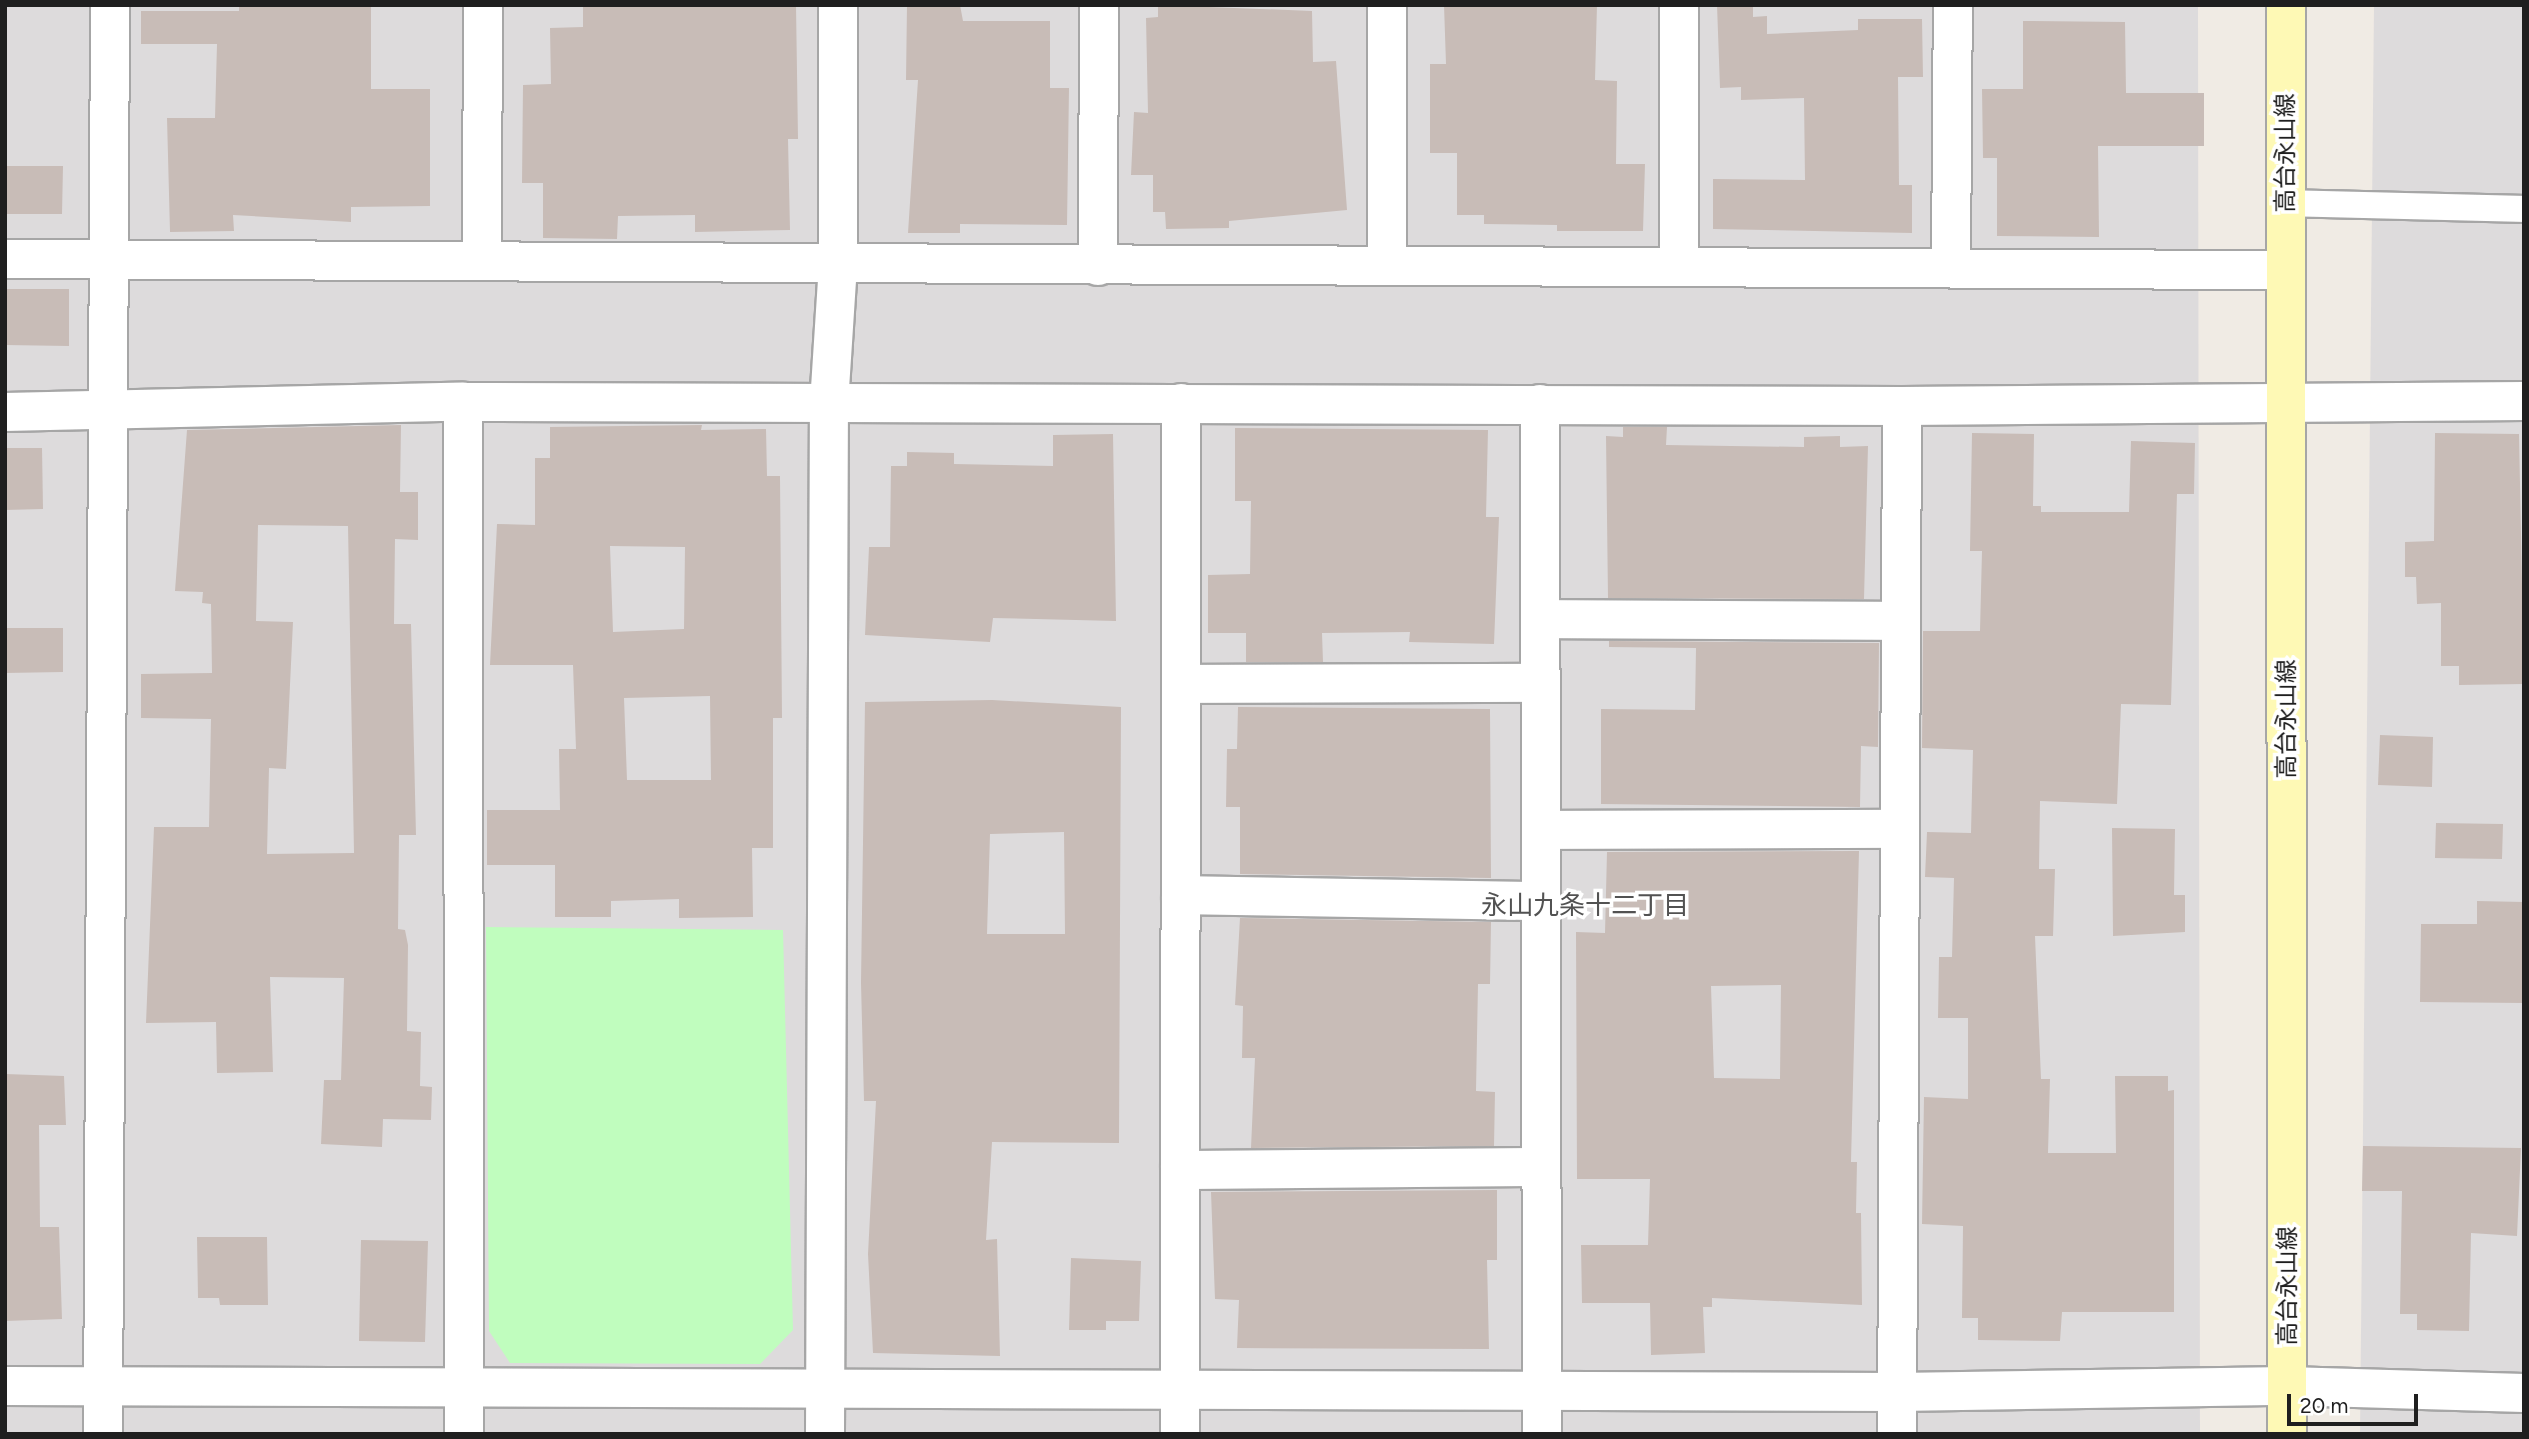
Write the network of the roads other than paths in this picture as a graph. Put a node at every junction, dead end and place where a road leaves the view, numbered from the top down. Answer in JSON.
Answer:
{"nodes":[{"id":1,"x":110,"y":5,"type":"edge"},
{"id":2,"x":483,"y":5,"type":"edge"},
{"id":3,"x":838,"y":5,"type":"edge"},
{"id":4,"x":1099,"y":5,"type":"edge"},
{"id":5,"x":1387,"y":5,"type":"edge"},
{"id":6,"x":1679,"y":5,"type":"edge"},
{"id":7,"x":1953,"y":5,"type":"edge"},
{"id":8,"x":2286,"y":5,"type":"edge"},
{"id":9,"x":2285,"y":203,"type":"junction"},
{"id":10,"x":2524,"y":209,"type":"edge"},
{"id":11,"x":5,"y":259,"type":"edge"},
{"id":12,"x":109,"y":260,"type":"junction"},
{"id":13,"x":482,"y":261,"type":"junction"},
{"id":14,"x":838,"y":264,"type":"junction"},
{"id":15,"x":1387,"y":264,"type":"junction"},
{"id":16,"x":1098,"y":266,"type":"junction"},
{"id":17,"x":1679,"y":267,"type":"junction"},
{"id":18,"x":1951,"y":267,"type":"junction"},
{"id":19,"x":2285,"y":270,"type":"junction"},
{"id":20,"x":2524,"y":401,"type":"edge"},
{"id":21,"x":463,"y":402,"type":"junction"},
{"id":22,"x":1181,"y":403,"type":"junction"},
{"id":23,"x":829,"y":404,"type":"junction"},
{"id":24,"x":1540,"y":404,"type":"junction"},
{"id":25,"x":2285,"y":405,"type":"junction"},
{"id":26,"x":1902,"y":407,"type":"junction"},
{"id":27,"x":104,"y":408,"type":"junction"},
{"id":28,"x":5,"y":412,"type":"edge"},
{"id":29,"x":1541,"y":619,"type":"junction"},
{"id":30,"x":1901,"y":621,"type":"junction"},
{"id":31,"x":1541,"y":683,"type":"junction"},
{"id":32,"x":1181,"y":684,"type":"junction"},
{"id":33,"x":1900,"y":828,"type":"junction"},
{"id":34,"x":1541,"y":830,"type":"junction"},
{"id":35,"x":1181,"y":895,"type":"junction"},
{"id":36,"x":1541,"y":901,"type":"junction"},
{"id":37,"x":1541,"y":1167,"type":"junction"},
{"id":38,"x":1180,"y":1170,"type":"junction"},
{"id":39,"x":5,"y":1386,"type":"edge"},
{"id":40,"x":2287,"y":1386,"type":"junction"},
{"id":41,"x":103,"y":1387,"type":"junction"},
{"id":42,"x":825,"y":1388,"type":"junction"},
{"id":43,"x":465,"y":1389,"type":"junction"},
{"id":44,"x":1180,"y":1389,"type":"junction"},
{"id":45,"x":1542,"y":1392,"type":"junction"},
{"id":46,"x":1897,"y":1392,"type":"junction"},
{"id":47,"x":2524,"y":1394,"type":"edge"},
{"id":48,"x":103,"y":1434,"type":"edge"},
{"id":49,"x":464,"y":1434,"type":"edge"},
{"id":50,"x":825,"y":1434,"type":"edge"},
{"id":51,"x":1180,"y":1434,"type":"edge"},
{"id":52,"x":1542,"y":1434,"type":"edge"},
{"id":53,"x":1897,"y":1434,"type":"edge"},
{"id":54,"x":2287,"y":1434,"type":"edge"}],
"edges":[{"from":1,"to":12,"type":"street"},
{"from":2,"to":13,"type":"street"},
{"from":3,"to":14,"type":"street"},
{"from":4,"to":16,"type":"street"},
{"from":5,"to":15,"type":"street"},
{"from":6,"to":17,"type":"street"},
{"from":7,"to":18,"type":"street"},
{"from":8,"to":9,"type":"street","name":"高台永山線"},
{"from":9,"to":10,"type":"lane"},
{"from":9,"to":19,"type":"street","name":"高台永山線"},
{"from":11,"to":12,"type":"street"},
{"from":12,"to":13,"type":"street"},
{"from":12,"to":27,"type":"street"},
{"from":13,"to":14,"type":"street"},
{"from":14,"to":16,"type":"street"},
{"from":14,"to":23,"type":"street"},
{"from":15,"to":16,"type":"street"},
{"from":15,"to":17,"type":"street"},
{"from":17,"to":18,"type":"street"},
{"from":18,"to":19,"type":"street"},
{"from":19,"to":25,"type":"street","name":"高台永山線"},
{"from":20,"to":25,"type":"street"},
{"from":21,"to":23,"type":"street"},
{"from":21,"to":27,"type":"street"},
{"from":21,"to":43,"type":"street"},
{"from":22,"to":23,"type":"street"},
{"from":22,"to":24,"type":"street"},
{"from":22,"to":32,"type":"street"},
{"from":23,"to":42,"type":"street"},
{"from":24,"to":26,"type":"street"},
{"from":24,"to":29,"type":"street"},
{"from":25,"to":26,"type":"street"},
{"from":25,"to":40,"type":"street","name":"高台永山線"},
{"from":26,"to":30,"type":"street"},
{"from":27,"to":28,"type":"street"},
{"from":27,"to":41,"type":"street"},
{"from":29,"to":30,"type":"street"},
{"from":29,"to":31,"type":"street"},
{"from":30,"to":33,"type":"street"},
{"from":31,"to":32,"type":"street"},
{"from":31,"to":34,"type":"street"},
{"from":32,"to":35,"type":"street"},
{"from":33,"to":34,"type":"street"},
{"from":33,"to":46,"type":"street"},
{"from":34,"to":36,"type":"street"},
{"from":35,"to":36,"type":"street"},
{"from":35,"to":38,"type":"street"},
{"from":36,"to":37,"type":"street"},
{"from":37,"to":38,"type":"street"},
{"from":37,"to":45,"type":"street"},
{"from":38,"to":44,"type":"street"},
{"from":39,"to":41,"type":"street"},
{"from":40,"to":46,"type":"street"},
{"from":40,"to":47,"type":"street"},
{"from":40,"to":54,"type":"street","name":"高台永山線"},
{"from":41,"to":43,"type":"street"},
{"from":41,"to":48,"type":"street"},
{"from":42,"to":43,"type":"street"},
{"from":42,"to":44,"type":"street"},
{"from":42,"to":50,"type":"street"},
{"from":43,"to":49,"type":"street"},
{"from":44,"to":45,"type":"street"},
{"from":44,"to":51,"type":"street"},
{"from":45,"to":46,"type":"street"},
{"from":45,"to":52,"type":"street"},
{"from":46,"to":53,"type":"street"}]}
